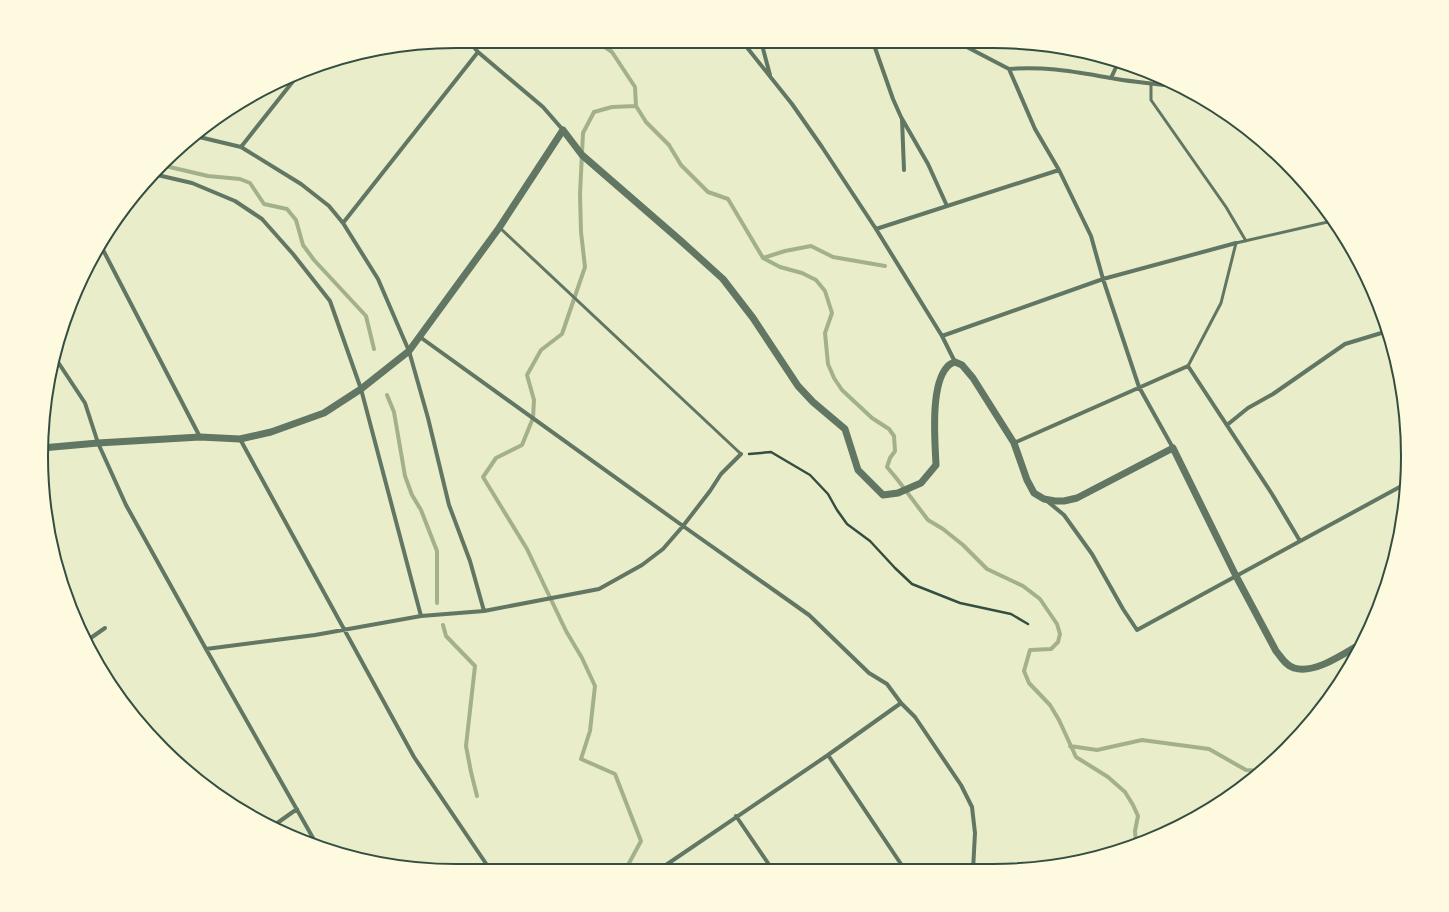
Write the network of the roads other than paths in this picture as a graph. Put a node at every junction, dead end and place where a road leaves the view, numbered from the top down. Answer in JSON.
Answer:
{"nodes":[{"id":1,"x":475,"y":48,"type":"edge"},
{"id":2,"x":747,"y":48,"type":"edge"},
{"id":3,"x":763,"y":48,"type":"edge"},
{"id":4,"x":875,"y":48,"type":"edge"},
{"id":5,"x":970,"y":48,"type":"edge"},
{"id":6,"x":478,"y":52,"type":"junction"},
{"id":7,"x":1116,"y":68,"type":"edge"},
{"id":8,"x":1009,"y":69,"type":"junction"},
{"id":9,"x":771,"y":78,"type":"junction"},
{"id":10,"x":1111,"y":78,"type":"junction"},
{"id":11,"x":292,"y":83,"type":"edge"},
{"id":12,"x":1151,"y":84,"type":"junction"},
{"id":13,"x":1162,"y":85,"type":"edge"},
{"id":14,"x":901,"y":117,"type":"junction"},
{"id":15,"x":563,"y":130,"type":"junction"},
{"id":16,"x":201,"y":137,"type":"edge"},
{"id":17,"x":241,"y":147,"type":"junction"},
{"id":18,"x":904,"y":170,"type":"dead end"},
{"id":19,"x":1059,"y":170,"type":"junction"},
{"id":20,"x":160,"y":176,"type":"edge"},
{"id":21,"x":948,"y":206,"type":"junction"},
{"id":22,"x":1327,"y":222,"type":"edge"},
{"id":23,"x":343,"y":223,"type":"junction"},
{"id":24,"x":499,"y":228,"type":"junction"},
{"id":25,"x":876,"y":229,"type":"junction"},
{"id":26,"x":1246,"y":241,"type":"junction"},
{"id":27,"x":1236,"y":243,"type":"junction"},
{"id":28,"x":104,"y":251,"type":"edge"},
{"id":29,"x":1103,"y":279,"type":"junction"},
{"id":30,"x":1382,"y":333,"type":"edge"},
{"id":31,"x":942,"y":336,"type":"junction"},
{"id":32,"x":420,"y":337,"type":"junction"},
{"id":33,"x":409,"y":351,"type":"junction"},
{"id":34,"x":955,"y":362,"type":"junction"},
{"id":35,"x":59,"y":363,"type":"edge"},
{"id":36,"x":1188,"y":366,"type":"junction"},
{"id":37,"x":1140,"y":387,"type":"junction"},
{"id":38,"x":361,"y":389,"type":"junction"},
{"id":39,"x":1227,"y":425,"type":"junction"},
{"id":40,"x":200,"y":437,"type":"junction"},
{"id":41,"x":240,"y":439,"type":"junction"},
{"id":42,"x":98,"y":443,"type":"junction"},
{"id":43,"x":1014,"y":443,"type":"junction"},
{"id":44,"x":48,"y":447,"type":"edge"},
{"id":45,"x":1173,"y":448,"type":"junction"},
{"id":46,"x":741,"y":454,"type":"joint"},
{"id":47,"x":1400,"y":487,"type":"edge"},
{"id":48,"x":1044,"y":499,"type":"junction"},
{"id":49,"x":683,"y":526,"type":"junction"},
{"id":50,"x":1300,"y":541,"type":"junction"},
{"id":51,"x":1236,"y":576,"type":"junction"},
{"id":52,"x":484,"y":611,"type":"junction"},
{"id":53,"x":421,"y":616,"type":"junction"},
{"id":54,"x":105,"y":628,"type":"dead end"},
{"id":55,"x":344,"y":629,"type":"junction"},
{"id":56,"x":91,"y":638,"type":"edge"},
{"id":57,"x":1352,"y":648,"type":"edge"},
{"id":58,"x":206,"y":649,"type":"junction"},
{"id":59,"x":901,"y":703,"type":"junction"},
{"id":60,"x":828,"y":755,"type":"junction"},
{"id":61,"x":298,"y":809,"type":"junction"},
{"id":62,"x":736,"y":816,"type":"junction"},
{"id":63,"x":278,"y":823,"type":"edge"},
{"id":64,"x":313,"y":838,"type":"edge"},
{"id":65,"x":486,"y":864,"type":"edge"},
{"id":66,"x":667,"y":864,"type":"edge"},
{"id":67,"x":769,"y":864,"type":"edge"},
{"id":68,"x":901,"y":864,"type":"edge"},
{"id":69,"x":973,"y":864,"type":"edge"}],
"edges":[{"from":1,"to":6,"type":"street"},
{"from":2,"to":9,"type":"street"},
{"from":3,"to":9,"type":"street"},
{"from":4,"to":14,"type":"street"},
{"from":5,"to":8,"type":"street"},
{"from":6,"to":15,"type":"street"},
{"from":6,"to":23,"type":"street"},
{"from":7,"to":10,"type":"street"},
{"from":8,"to":10,"type":"street"},
{"from":8,"to":19,"type":"street"},
{"from":9,"to":25,"type":"street"},
{"from":10,"to":12,"type":"street"},
{"from":11,"to":17,"type":"street"},
{"from":12,"to":13,"type":"street"},
{"from":12,"to":26,"type":"lane"},
{"from":14,"to":18,"type":"street"},
{"from":14,"to":21,"type":"street"},
{"from":15,"to":24,"type":"street"},
{"from":15,"to":34,"type":"street"},
{"from":16,"to":17,"type":"street"},
{"from":17,"to":23,"type":"street"},
{"from":19,"to":21,"type":"street"},
{"from":19,"to":29,"type":"street"},
{"from":20,"to":38,"type":"street"},
{"from":21,"to":25,"type":"street"},
{"from":22,"to":26,"type":"lane"},
{"from":23,"to":33,"type":"street"},
{"from":24,"to":32,"type":"street"},
{"from":24,"to":46,"type":"lane"},
{"from":25,"to":31,"type":"street"},
{"from":26,"to":27,"type":"lane"},
{"from":27,"to":29,"type":"street"},
{"from":27,"to":36,"type":"lane"},
{"from":28,"to":40,"type":"street"},
{"from":29,"to":31,"type":"street"},
{"from":29,"to":37,"type":"street"},
{"from":30,"to":39,"type":"street"},
{"from":31,"to":34,"type":"street"},
{"from":32,"to":33,"type":"street"},
{"from":32,"to":49,"type":"street"},
{"from":33,"to":38,"type":"street"},
{"from":33,"to":52,"type":"street"},
{"from":34,"to":43,"type":"street"},
{"from":35,"to":42,"type":"street"},
{"from":36,"to":37,"type":"street"},
{"from":36,"to":39,"type":"street"},
{"from":37,"to":43,"type":"street"},
{"from":37,"to":45,"type":"street"},
{"from":38,"to":41,"type":"street"},
{"from":38,"to":53,"type":"street"},
{"from":39,"to":50,"type":"street"},
{"from":40,"to":41,"type":"street"},
{"from":40,"to":42,"type":"street"},
{"from":41,"to":55,"type":"street"},
{"from":42,"to":44,"type":"street"},
{"from":42,"to":58,"type":"street"},
{"from":43,"to":48,"type":"street"},
{"from":45,"to":48,"type":"street"},
{"from":45,"to":51,"type":"street"},
{"from":46,"to":49,"type":"street"},
{"from":47,"to":50,"type":"street"},
{"from":48,"to":51,"type":"street"},
{"from":49,"to":52,"type":"street"},
{"from":49,"to":59,"type":"street"},
{"from":50,"to":51,"type":"street"},
{"from":51,"to":57,"type":"street"},
{"from":52,"to":53,"type":"street"},
{"from":53,"to":55,"type":"street"},
{"from":54,"to":56,"type":"street"},
{"from":55,"to":58,"type":"street"},
{"from":55,"to":65,"type":"street"},
{"from":58,"to":61,"type":"street"},
{"from":59,"to":60,"type":"street"},
{"from":59,"to":69,"type":"street"},
{"from":60,"to":62,"type":"street"},
{"from":60,"to":68,"type":"street"},
{"from":61,"to":63,"type":"street"},
{"from":61,"to":64,"type":"street"},
{"from":62,"to":66,"type":"street"},
{"from":62,"to":67,"type":"street"}]}
